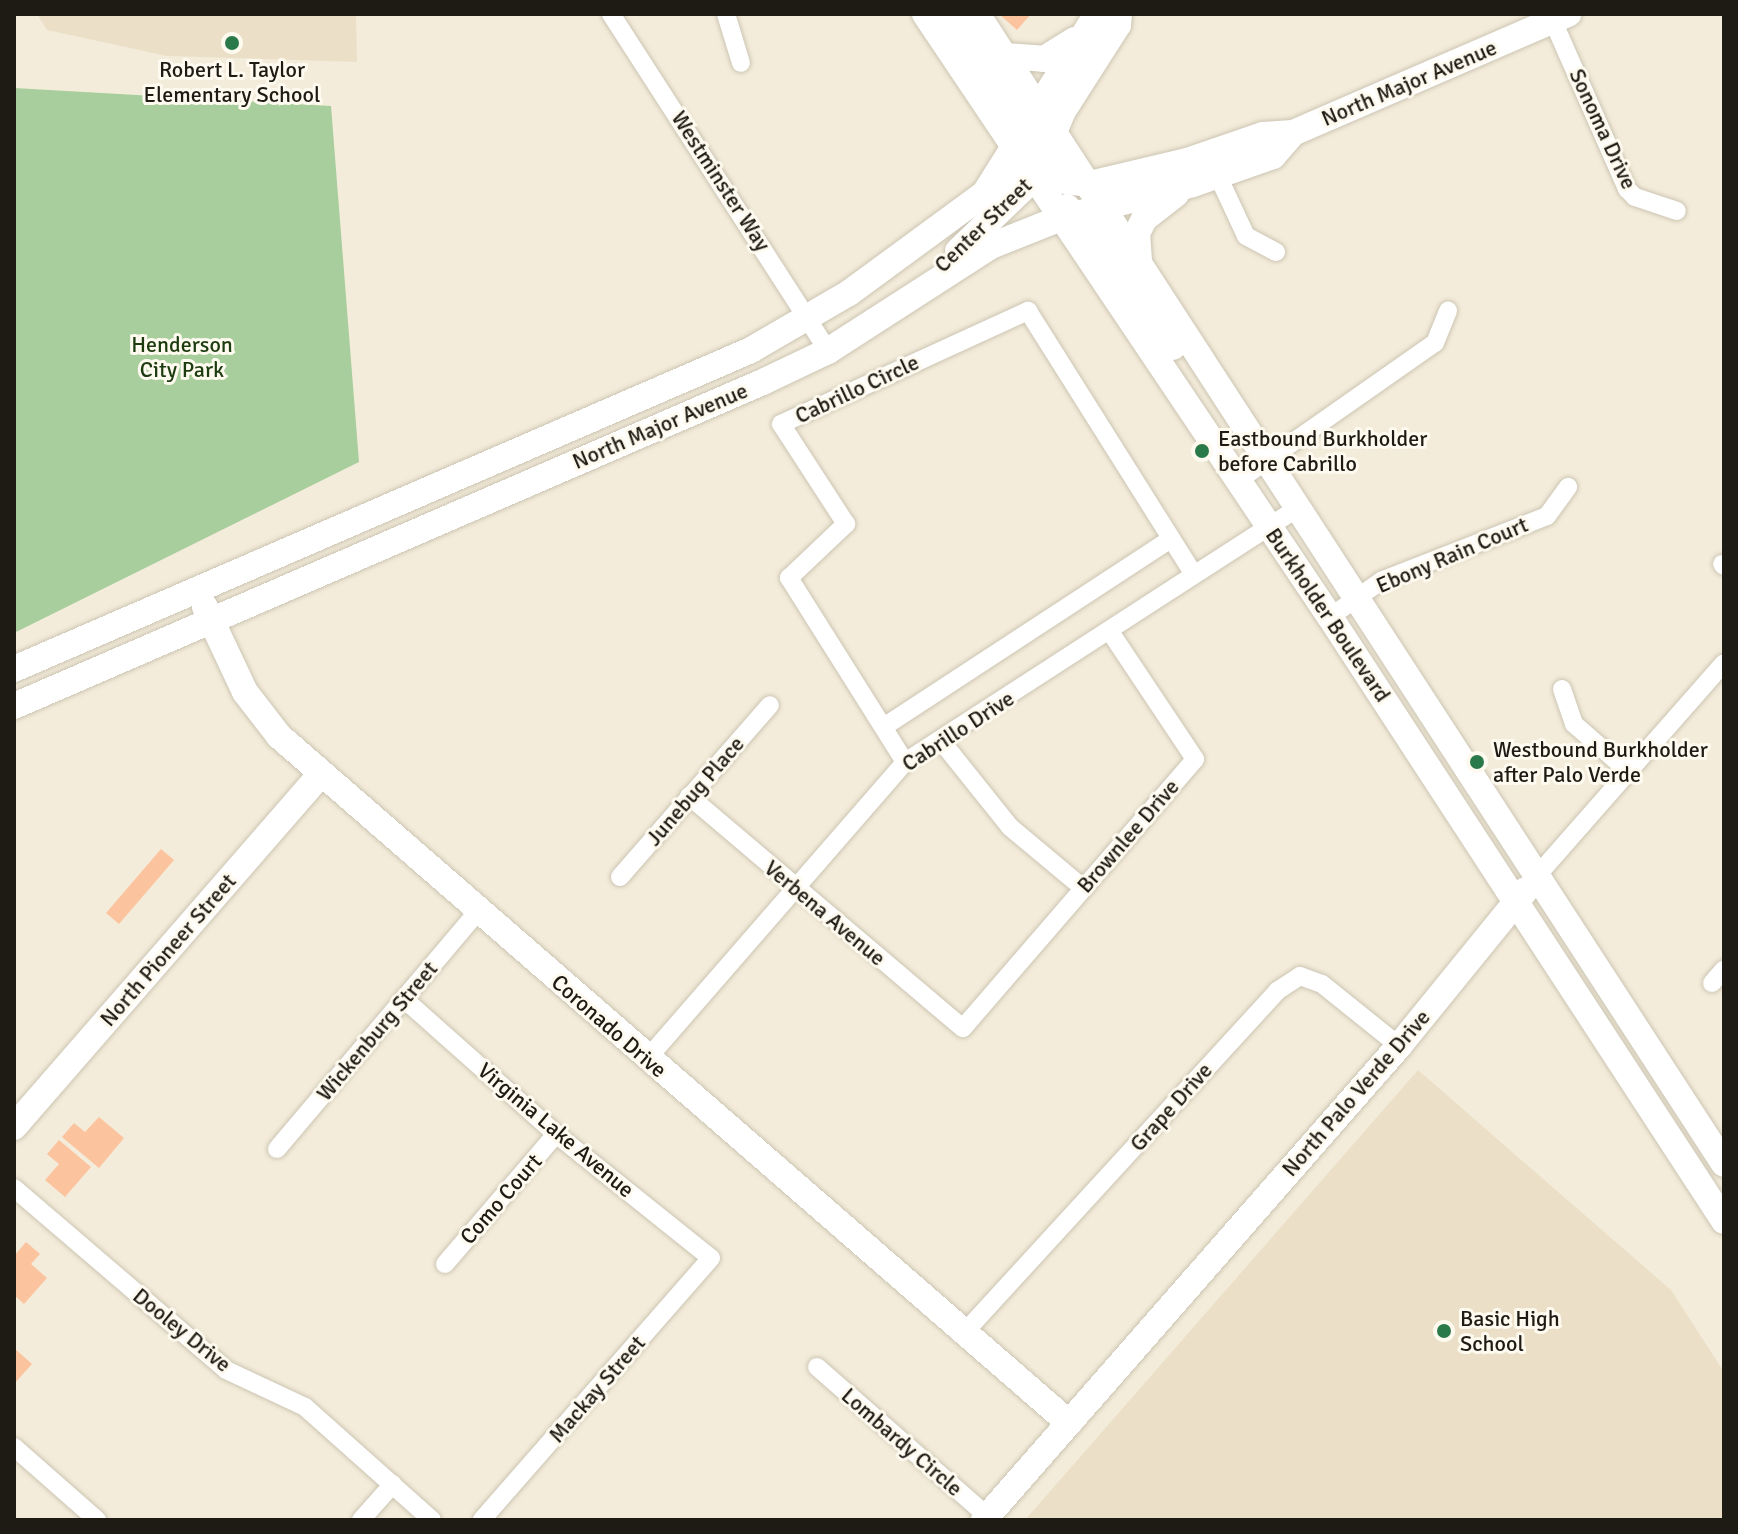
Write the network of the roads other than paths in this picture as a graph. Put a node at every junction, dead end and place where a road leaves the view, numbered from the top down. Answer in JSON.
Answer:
{"nodes":[{"id":1,"x":611,"y":14,"type":"edge"},
{"id":2,"x":726,"y":14,"type":"edge"},
{"id":3,"x":925,"y":14,"type":"edge"},
{"id":4,"x":950,"y":14,"type":"edge"},
{"id":5,"x":977,"y":14,"type":"edge"},
{"id":6,"x":1119,"y":14,"type":"edge"},
{"id":7,"x":1561,"y":17,"type":"edge"},
{"id":8,"x":1090,"y":23,"type":"edge"},
{"id":9,"x":1005,"y":56,"type":"junction"},
{"id":10,"x":741,"y":63,"type":"dead end"},
{"id":11,"x":1032,"y":115,"type":"junction"},
{"id":12,"x":1293,"y":133,"type":"junction"},
{"id":13,"x":1050,"y":141,"type":"junction"},
{"id":14,"x":1014,"y":150,"type":"junction"},
{"id":15,"x":1218,"y":176,"type":"junction"},
{"id":16,"x":1035,"y":177,"type":"junction"},
{"id":17,"x":1078,"y":182,"type":"junction"},
{"id":18,"x":1186,"y":186,"type":"junction"},
{"id":19,"x":985,"y":193,"type":"junction"},
{"id":20,"x":1105,"y":206,"type":"junction"},
{"id":21,"x":1677,"y":211,"type":"dead end"},
{"id":22,"x":1068,"y":216,"type":"junction"},
{"id":23,"x":1276,"y":252,"type":"dead end"},
{"id":24,"x":1139,"y":261,"type":"junction"},
{"id":25,"x":901,"y":301,"type":"junction"},
{"id":26,"x":1448,"y":311,"type":"dead end"},
{"id":27,"x":809,"y":318,"type":"junction"},
{"id":28,"x":828,"y":351,"type":"junction"},
{"id":29,"x":1232,"y":410,"type":"junction"},
{"id":30,"x":1267,"y":461,"type":"junction"},
{"id":31,"x":1239,"y":480,"type":"junction"},
{"id":32,"x":1568,"y":487,"type":"dead end"},
{"id":33,"x":388,"y":506,"type":"junction"},
{"id":34,"x":1297,"y":508,"type":"junction"},
{"id":35,"x":1269,"y":527,"type":"junction"},
{"id":36,"x":396,"y":539,"type":"junction"},
{"id":37,"x":1171,"y":539,"type":"junction"},
{"id":38,"x":1193,"y":573,"type":"junction"},
{"id":39,"x":197,"y":591,"type":"junction"},
{"id":40,"x":1357,"y":598,"type":"junction"},
{"id":41,"x":1330,"y":617,"type":"junction"},
{"id":42,"x":211,"y":622,"type":"junction"},
{"id":43,"x":1111,"y":633,"type":"junction"},
{"id":44,"x":14,"y":669,"type":"edge"},
{"id":45,"x":1722,"y":670,"type":"edge"},
{"id":46,"x":1562,"y":689,"type":"dead end"},
{"id":47,"x":770,"y":705,"type":"dead end"},
{"id":48,"x":14,"y":706,"type":"edge"},
{"id":49,"x":885,"y":726,"type":"junction"},
{"id":50,"x":942,"y":742,"type":"junction"},
{"id":51,"x":905,"y":762,"type":"junction"},
{"id":52,"x":1628,"y":771,"type":"junction"},
{"id":53,"x":321,"y":774,"type":"junction"},
{"id":54,"x":689,"y":796,"type":"junction"},
{"id":55,"x":620,"y":877,"type":"dead end"},
{"id":56,"x":1535,"y":878,"type":"junction"},
{"id":57,"x":793,"y":887,"type":"junction"},
{"id":58,"x":1083,"y":888,"type":"junction"},
{"id":59,"x":1516,"y":903,"type":"junction"},
{"id":60,"x":477,"y":912,"type":"junction"},
{"id":61,"x":404,"y":999,"type":"junction"},
{"id":62,"x":963,"y":1028,"type":"joint"},
{"id":63,"x":1399,"y":1046,"type":"junction"},
{"id":64,"x":647,"y":1059,"type":"junction"},
{"id":65,"x":14,"y":1127,"type":"edge"},
{"id":66,"x":556,"y":1134,"type":"junction"},
{"id":67,"x":277,"y":1149,"type":"dead end"},
{"id":68,"x":1724,"y":1164,"type":"edge"},
{"id":69,"x":14,"y":1188,"type":"edge"},
{"id":70,"x":1724,"y":1221,"type":"edge"},
{"id":71,"x":711,"y":1258,"type":"joint"},
{"id":72,"x":445,"y":1264,"type":"dead end"},
{"id":73,"x":964,"y":1333,"type":"junction"},
{"id":74,"x":817,"y":1367,"type":"dead end"},
{"id":75,"x":1069,"y":1423,"type":"junction"},
{"id":76,"x":14,"y":1447,"type":"edge"},
{"id":77,"x":393,"y":1484,"type":"junction"},
{"id":78,"x":985,"y":1518,"type":"edge"},
{"id":79,"x":97,"y":1520,"type":"edge"},
{"id":80,"x":361,"y":1520,"type":"edge"},
{"id":81,"x":432,"y":1520,"type":"edge"},
{"id":82,"x":482,"y":1520,"type":"edge"}],
"edges":[{"from":1,"to":27,"type":"street","name":"Westminster Way"},
{"from":2,"to":10,"type":"street"},
{"from":3,"to":14,"type":"street","name":"Burkholder Boulevard"},
{"from":4,"to":11,"type":"street"},
{"from":5,"to":9,"type":"street","name":"Burkholder Boulevard"},
{"from":6,"to":13,"type":"street","name":"Center Street"},
{"from":7,"to":12,"type":"street","name":"North Major Avenue"},
{"from":7,"to":21,"type":"street","name":"Sonoma Drive"},
{"from":8,"to":9,"type":"street"},
{"from":8,"to":11,"type":"street","name":"Center Street"},
{"from":9,"to":11,"type":"street","name":"Burkholder Boulevard"},
{"from":11,"to":13,"type":"street","name":"Burkholder Boulevard"},
{"from":11,"to":14,"type":"street","name":"Center Street"},
{"from":12,"to":15,"type":"street","name":"North Major Avenue"},
{"from":12,"to":17,"type":"street","name":"North Major Avenue"},
{"from":13,"to":16,"type":"street","name":"Center Street"},
{"from":13,"to":17,"type":"street","name":"Burkholder Boulevard"},
{"from":14,"to":16,"type":"street","name":"Burkholder Boulevard"},
{"from":14,"to":19,"type":"street","name":"Center Street"},
{"from":15,"to":18,"type":"street","name":"North Major Avenue"},
{"from":15,"to":23,"type":"street"},
{"from":16,"to":17,"type":"street","name":"North Major Avenue"},
{"from":16,"to":19,"type":"street","name":"North Major Avenue"},
{"from":16,"to":22,"type":"street","name":"Burkholder Boulevard"},
{"from":16,"to":25,"type":"street","name":"Center Street"},
{"from":17,"to":20,"type":"street","name":"Burkholder Boulevard"},
{"from":18,"to":20,"type":"street","name":"North Major Avenue"},
{"from":18,"to":24,"type":"street"},
{"from":19,"to":27,"type":"street","name":"North Major Avenue"},
{"from":20,"to":22,"type":"street","name":"North Major Avenue"},
{"from":20,"to":24,"type":"street","name":"Burkholder Boulevard"},
{"from":22,"to":25,"type":"street","name":"North Major Avenue"},
{"from":22,"to":29,"type":"street"},
{"from":22,"to":31,"type":"street","name":"Burkholder Boulevard"},
{"from":24,"to":29,"type":"street","name":"Burkholder Boulevard"},
{"from":25,"to":28,"type":"street","name":"North Major Avenue"},
{"from":26,"to":30,"type":"street"},
{"from":27,"to":28,"type":"street","name":"Westminster Way"},
{"from":27,"to":33,"type":"street","name":"North Major Avenue"},
{"from":28,"to":36,"type":"street","name":"North Major Avenue"},
{"from":29,"to":30,"type":"street","name":"Burkholder Boulevard"},
{"from":30,"to":31,"type":"street"},
{"from":30,"to":34,"type":"street","name":"Burkholder Boulevard"},
{"from":31,"to":35,"type":"street","name":"Burkholder Boulevard"},
{"from":32,"to":40,"type":"street","name":"Ebony Rain Court"},
{"from":33,"to":36,"type":"street"},
{"from":33,"to":39,"type":"street","name":"North Major Avenue"},
{"from":34,"to":35,"type":"street","name":"Cabrillo Drive"},
{"from":34,"to":40,"type":"street","name":"Burkholder Boulevard"},
{"from":35,"to":38,"type":"street","name":"Cabrillo Drive"},
{"from":35,"to":41,"type":"street","name":"Burkholder Boulevard"},
{"from":36,"to":42,"type":"street","name":"North Major Avenue"},
{"from":37,"to":38,"type":"street","name":"Cabrillo Circle"},
{"from":37,"to":49,"type":"street"},
{"from":37,"to":49,"type":"street","name":"Cabrillo Circle"},
{"from":38,"to":43,"type":"street","name":"Cabrillo Drive"},
{"from":39,"to":42,"type":"street","name":"Coronado Drive"},
{"from":39,"to":44,"type":"street","name":"North Major Avenue"},
{"from":40,"to":41,"type":"street","name":"Ebony Rain Court"},
{"from":40,"to":56,"type":"street","name":"Burkholder Boulevard"},
{"from":41,"to":59,"type":"street","name":"Burkholder Boulevard"},
{"from":42,"to":48,"type":"street","name":"North Major Avenue"},
{"from":42,"to":53,"type":"street","name":"Coronado Drive"},
{"from":43,"to":50,"type":"street","name":"Cabrillo Drive"},
{"from":43,"to":58,"type":"street","name":"Brownlee Drive"},
{"from":45,"to":52,"type":"street","name":"North Palo Verde Drive"},
{"from":46,"to":52,"type":"street"},
{"from":47,"to":54,"type":"street","name":"Junebug Place"},
{"from":49,"to":51,"type":"street","name":"Cabrillo Circle"},
{"from":50,"to":51,"type":"street","name":"Cabrillo Drive"},
{"from":50,"to":58,"type":"street"},
{"from":51,"to":57,"type":"street","name":"Cabrillo Drive"},
{"from":52,"to":56,"type":"street","name":"North Palo Verde Drive"},
{"from":53,"to":60,"type":"street","name":"Coronado Drive"},
{"from":53,"to":65,"type":"street","name":"North Pioneer Street"},
{"from":54,"to":55,"type":"street","name":"Junebug Place"},
{"from":54,"to":57,"type":"street","name":"Verbena Avenue"},
{"from":56,"to":59,"type":"street","name":"North Palo Verde Drive"},
{"from":56,"to":68,"type":"street","name":"Burkholder Boulevard"},
{"from":57,"to":62,"type":"street","name":"Verbena Avenue"},
{"from":57,"to":64,"type":"street","name":"Cabrillo Drive"},
{"from":58,"to":62,"type":"street","name":"Brownlee Drive"},
{"from":59,"to":63,"type":"street","name":"North Palo Verde Drive"},
{"from":59,"to":70,"type":"street","name":"Burkholder Boulevard"},
{"from":60,"to":61,"type":"street","name":"Wickenburg Street"},
{"from":60,"to":64,"type":"street","name":"Coronado Drive"},
{"from":61,"to":66,"type":"street","name":"Virginia Lake Avenue"},
{"from":61,"to":67,"type":"street","name":"Wickenburg Street"},
{"from":63,"to":73,"type":"street","name":"Grape Drive"},
{"from":63,"to":75,"type":"street","name":"North Palo Verde Drive"},
{"from":64,"to":73,"type":"street","name":"Coronado Drive"},
{"from":66,"to":71,"type":"street","name":"Virginia Lake Avenue"},
{"from":66,"to":72,"type":"street","name":"Como Court"},
{"from":69,"to":77,"type":"street","name":"Dooley Drive"},
{"from":71,"to":82,"type":"street","name":"Mackay Street"},
{"from":73,"to":75,"type":"street","name":"Coronado Drive"},
{"from":74,"to":78,"type":"street","name":"Lombardy Circle"},
{"from":75,"to":78,"type":"street","name":"North Palo Verde Drive"},
{"from":76,"to":79,"type":"street"},
{"from":77,"to":80,"type":"street"},
{"from":77,"to":81,"type":"street","name":"Dooley Drive"}]}
